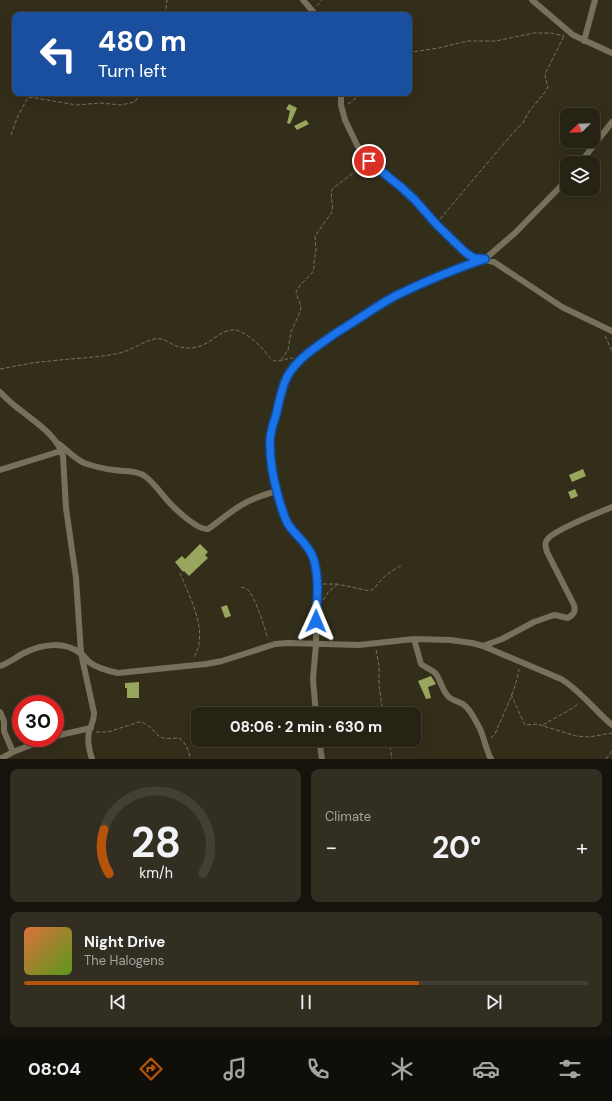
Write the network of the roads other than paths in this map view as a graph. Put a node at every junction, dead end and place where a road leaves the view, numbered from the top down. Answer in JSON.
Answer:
{"nodes":[{"id":1,"x":303,"y":0,"type":"edge"},
{"id":2,"x":532,"y":0,"type":"edge"},
{"id":3,"x":595,"y":0,"type":"edge"},
{"id":4,"x":313,"y":12,"type":"edge"},
{"id":5,"x":584,"y":40,"type":"junction"},
{"id":6,"x":612,"y":54,"type":"edge"},
{"id":7,"x":341,"y":96,"type":"edge"},
{"id":8,"x":612,"y":122,"type":"edge"},
{"id":9,"x":585,"y":156,"type":"edge"},
{"id":10,"x":560,"y":186,"type":"edge"},
{"id":11,"x":485,"y":259,"type":"junction"},
{"id":12,"x":612,"y":330,"type":"edge"},
{"id":13,"x":0,"y":392,"type":"edge"},
{"id":14,"x":55,"y":441,"type":"junction"},
{"id":15,"x":61,"y":451,"type":"junction"},
{"id":16,"x":0,"y":470,"type":"edge"},
{"id":17,"x":277,"y":491,"type":"junction"},
{"id":18,"x":612,"y":507,"type":"edge"},
{"id":19,"x":414,"y":639,"type":"junction"},
{"id":20,"x":316,"y":644,"type":"junction"},
{"id":21,"x":483,"y":646,"type":"junction"},
{"id":22,"x":81,"y":653,"type":"junction"},
{"id":23,"x":0,"y":666,"type":"edge"},
{"id":24,"x":315,"y":707,"type":"edge"},
{"id":25,"x":0,"y":712,"type":"edge"},
{"id":26,"x":612,"y":725,"type":"edge"},
{"id":27,"x":90,"y":730,"type":"junction"},
{"id":28,"x":64,"y":734,"type":"edge"},
{"id":29,"x":26,"y":747,"type":"edge"},
{"id":30,"x":320,"y":747,"type":"edge"},
{"id":31,"x":13,"y":752,"type":"junction"},
{"id":32,"x":0,"y":759,"type":"edge"},
{"id":33,"x":92,"y":759,"type":"edge"},
{"id":34,"x":322,"y":759,"type":"edge"},
{"id":35,"x":491,"y":759,"type":"edge"}],
"edges":[{"from":1,"to":4,"type":"street"},
{"from":2,"to":5,"type":"street"},
{"from":3,"to":5,"type":"street"},
{"from":5,"to":6,"type":"street"},
{"from":7,"to":11,"type":"street"},
{"from":8,"to":9,"type":"street"},
{"from":10,"to":11,"type":"street"},
{"from":11,"to":12,"type":"street"},
{"from":11,"to":17,"type":"street"},
{"from":13,"to":14,"type":"street"},
{"from":14,"to":15,"type":"street"},
{"from":14,"to":17,"type":"street"},
{"from":15,"to":16,"type":"street"},
{"from":15,"to":22,"type":"street"},
{"from":17,"to":20,"type":"street"},
{"from":18,"to":21,"type":"street"},
{"from":19,"to":20,"type":"street"},
{"from":19,"to":21,"type":"street"},
{"from":19,"to":35,"type":"street"},
{"from":20,"to":22,"type":"street"},
{"from":20,"to":24,"type":"street"},
{"from":21,"to":26,"type":"street"},
{"from":22,"to":23,"type":"street"},
{"from":22,"to":27,"type":"street"},
{"from":25,"to":31,"type":"street"},
{"from":27,"to":28,"type":"street"},
{"from":27,"to":33,"type":"street"},
{"from":29,"to":31,"type":"street"},
{"from":30,"to":34,"type":"street"},
{"from":31,"to":32,"type":"street"}]}
